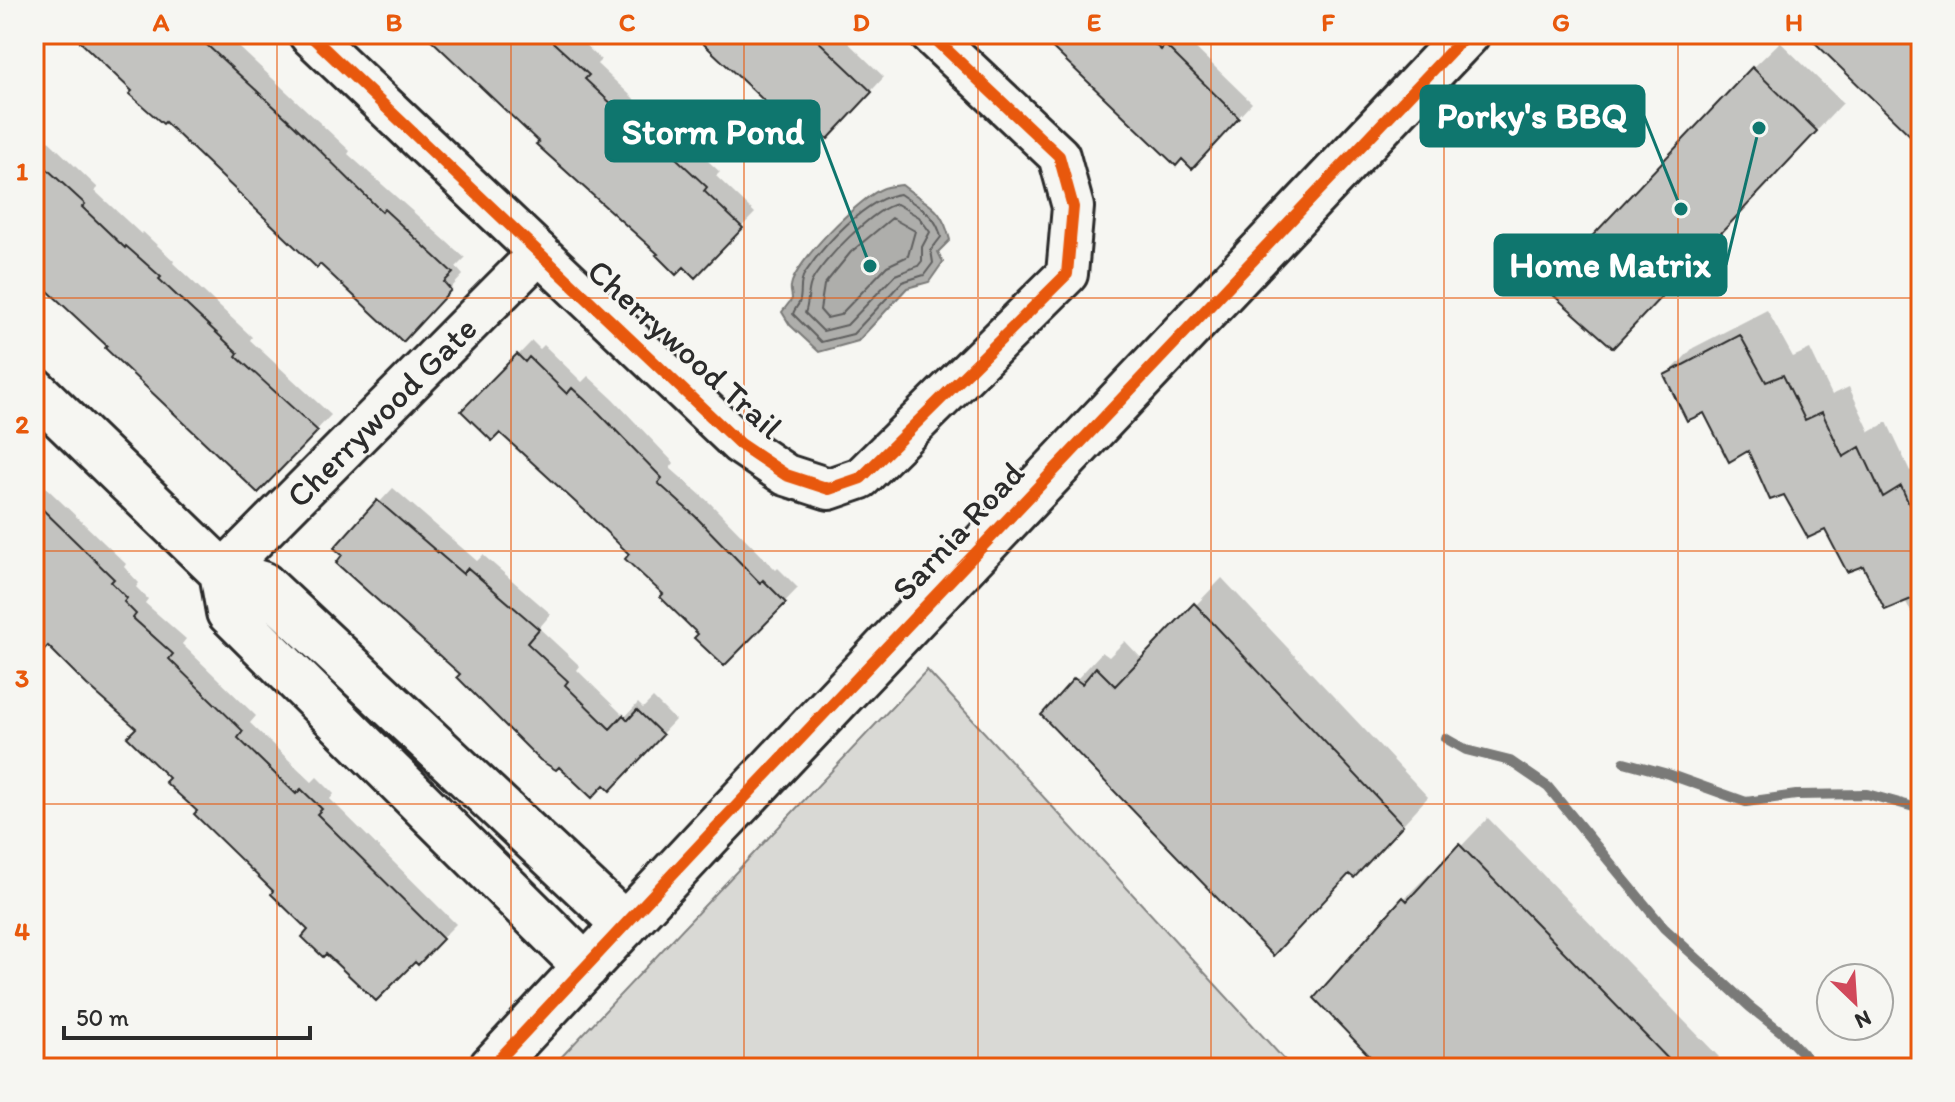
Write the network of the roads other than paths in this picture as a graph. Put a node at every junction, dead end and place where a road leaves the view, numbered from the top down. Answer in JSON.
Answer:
{"nodes":[{"id":1,"x":309,"y":34,"type":"edge"},
{"id":2,"x":930,"y":34,"type":"edge"},
{"id":3,"x":1467,"y":34,"type":"edge"},
{"id":4,"x":539,"y":253,"type":"junction"},
{"id":5,"x":34,"y":390,"type":"edge"},
{"id":6,"x":222,"y":572,"type":"junction"},
{"id":7,"x":625,"y":925,"type":"junction"},
{"id":8,"x":586,"y":967,"type":"junction"},
{"id":9,"x":491,"y":1068,"type":"edge"}],
"edges":[{"from":1,"to":4,"type":"street","name":"Cherrywood Trail"},
{"from":2,"to":4,"type":"street","name":"Cherrywood Trail"},
{"from":3,"to":7,"type":"main road","name":"Sarnia Road"},
{"from":4,"to":6,"type":"street","name":"Cherrywood Gate"},
{"from":5,"to":6,"type":"main road"},
{"from":6,"to":7,"type":"main road"},
{"from":6,"to":8,"type":"main road"},
{"from":7,"to":8,"type":"main road","name":"Sarnia Road"},
{"from":8,"to":9,"type":"main road","name":"Sarnia Road"}]}
